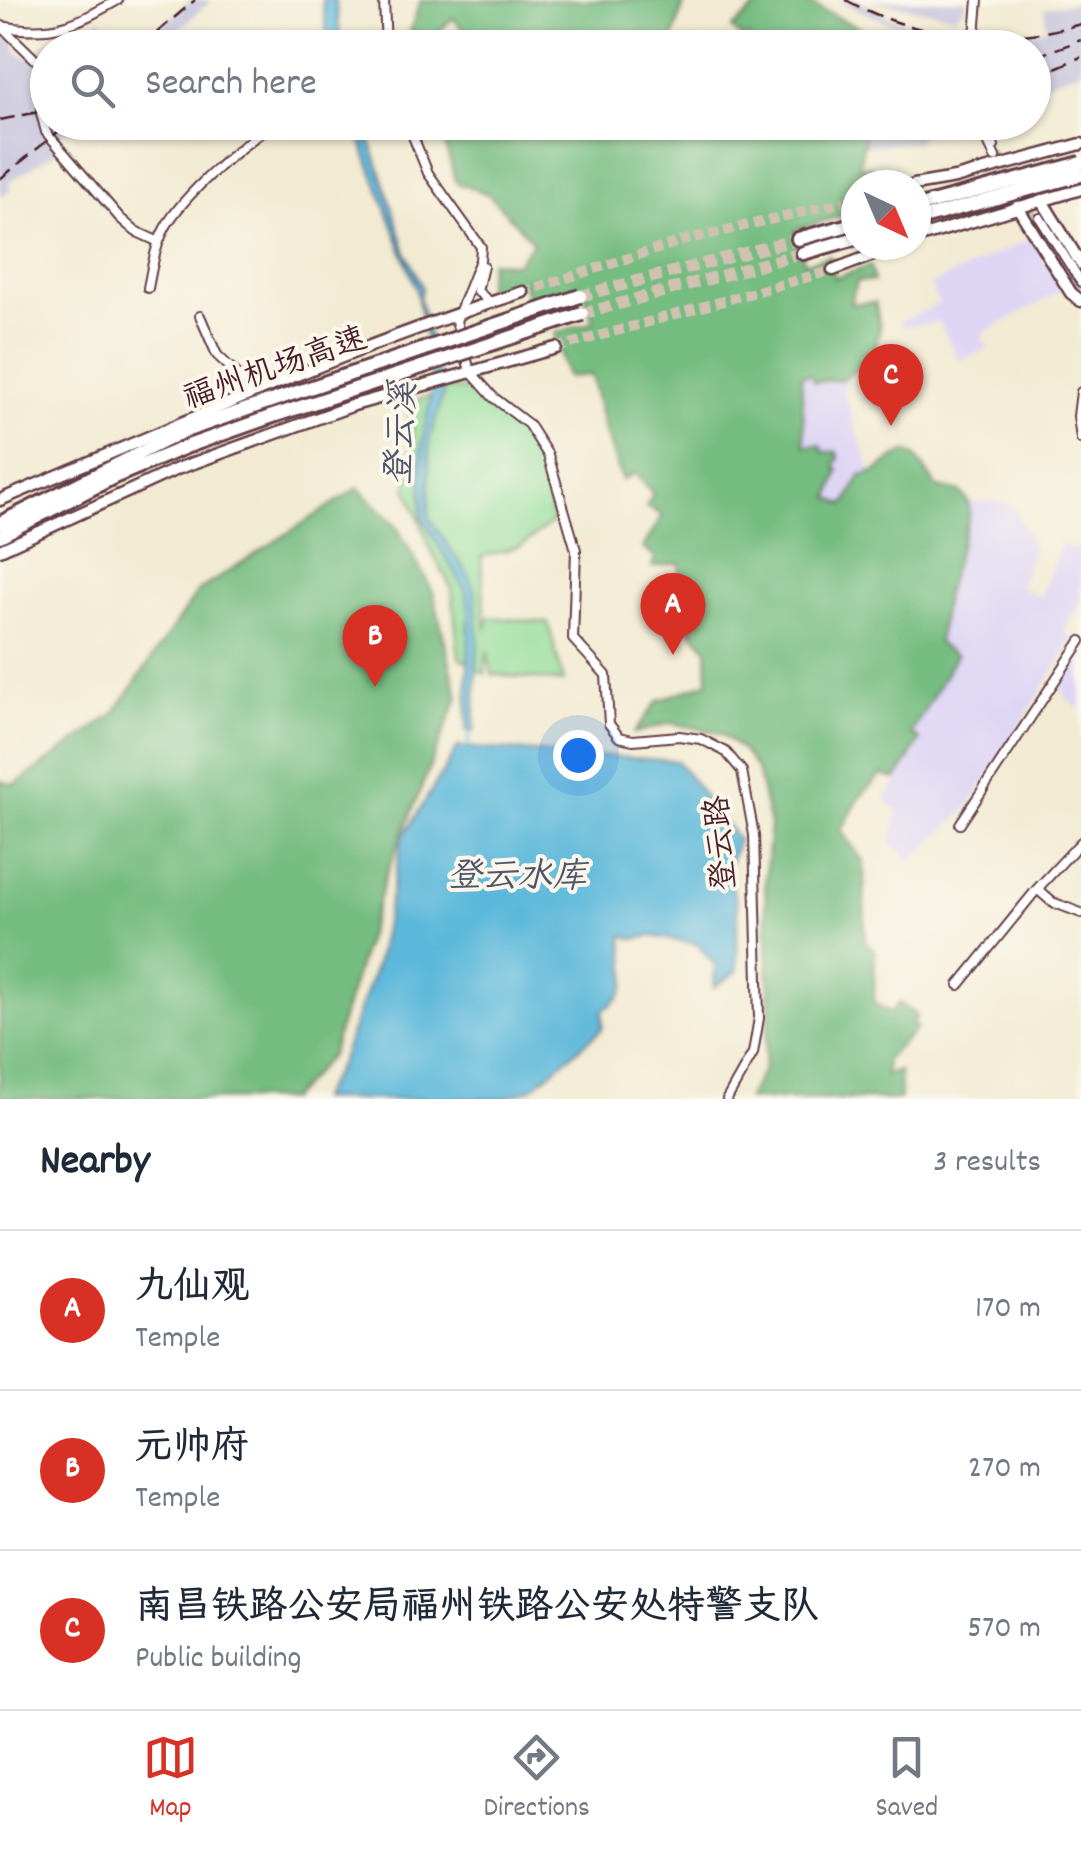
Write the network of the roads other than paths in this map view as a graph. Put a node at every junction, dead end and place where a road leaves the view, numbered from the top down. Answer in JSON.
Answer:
{"nodes":[{"id":1,"x":118,"y":0,"type":"edge"},
{"id":2,"x":384,"y":0,"type":"edge"},
{"id":3,"x":980,"y":0,"type":"edge"},
{"id":4,"x":0,"y":26,"type":"edge"},
{"id":5,"x":383,"y":30,"type":"edge"},
{"id":6,"x":978,"y":30,"type":"edge"},
{"id":7,"x":30,"y":56,"type":"edge"},
{"id":8,"x":53,"y":140,"type":"edge"},
{"id":9,"x":252,"y":140,"type":"edge"},
{"id":10,"x":414,"y":140,"type":"edge"},
{"id":11,"x":990,"y":140,"type":"edge"},
{"id":12,"x":1081,"y":144,"type":"edge"},
{"id":13,"x":997,"y":156,"type":"tunnel mouth"},
{"id":14,"x":1081,"y":163,"type":"edge"},
{"id":15,"x":980,"y":172,"type":"junction"},
{"id":16,"x":1081,"y":174,"type":"edge"},
{"id":17,"x":931,"y":182,"type":"edge"},
{"id":18,"x":1081,"y":189,"type":"edge"},
{"id":19,"x":1041,"y":198,"type":"junction"},
{"id":20,"x":931,"y":203,"type":"edge"},
{"id":21,"x":1017,"y":206,"type":"junction"},
{"id":22,"x":931,"y":216,"type":"edge"},
{"id":23,"x":976,"y":218,"type":"junction"},
{"id":24,"x":1040,"y":218,"type":"dead end"},
{"id":25,"x":841,"y":230,"type":"edge"},
{"id":26,"x":931,"y":233,"type":"edge"},
{"id":27,"x":841,"y":240,"type":"edge"},
{"id":28,"x":159,"y":242,"type":"junction"},
{"id":29,"x":482,"y":256,"type":"junction"},
{"id":30,"x":859,"y":260,"type":"edge"},
{"id":31,"x":1081,"y":264,"type":"edge"},
{"id":32,"x":833,"y":270,"type":"tunnel mouth"},
{"id":33,"x":1081,"y":282,"type":"edge"},
{"id":34,"x":148,"y":288,"type":"dead end"},
{"id":35,"x":523,"y":292,"type":"tunnel mouth"},
{"id":36,"x":580,"y":296,"type":"tunnel mouth"},
{"id":37,"x":490,"y":302,"type":"junction"},
{"id":38,"x":1081,"y":302,"type":"edge"},
{"id":39,"x":458,"y":313,"type":"junction"},
{"id":40,"x":582,"y":314,"type":"tunnel mouth"},
{"id":41,"x":200,"y":316,"type":"dead end"},
{"id":42,"x":556,"y":348,"type":"tunnel mouth"},
{"id":43,"x":470,"y":371,"type":"junction"},
{"id":44,"x":1081,"y":392,"type":"edge"},
{"id":45,"x":261,"y":397,"type":"junction"},
{"id":46,"x":1081,"y":439,"type":"edge"},
{"id":47,"x":0,"y":500,"type":"edge"},
{"id":48,"x":20,"y":520,"type":"junction"},
{"id":49,"x":0,"y":522,"type":"edge"},
{"id":50,"x":0,"y":538,"type":"edge"},
{"id":51,"x":0,"y":550,"type":"edge"},
{"id":52,"x":1081,"y":641,"type":"edge"},
{"id":53,"x":960,"y":824,"type":"dead end"},
{"id":54,"x":1081,"y":842,"type":"edge"},
{"id":55,"x":1037,"y":889,"type":"junction"},
{"id":56,"x":1081,"y":913,"type":"edge"},
{"id":57,"x":959,"y":985,"type":"dead end"},
{"id":58,"x":726,"y":1099,"type":"edge"}],
"edges":[{"from":1,"to":4,"type":"street"},
{"from":2,"to":5,"type":"street"},
{"from":3,"to":6,"type":"street"},
{"from":4,"to":7,"type":"street"},
{"from":8,"to":28,"type":"street"},
{"from":9,"to":28,"type":"street"},
{"from":10,"to":29,"type":"street"},
{"from":11,"to":13,"type":"street"},
{"from":12,"to":15,"type":"main road"},
{"from":14,"to":20,"type":"highway","bridge":true},
{"from":15,"to":17,"type":"main road"},
{"from":15,"to":23,"type":"main road"},
{"from":16,"to":22,"type":"highway","bridge":true},
{"from":18,"to":19,"type":"main road"},
{"from":19,"to":21,"type":"main road"},
{"from":19,"to":31,"type":"main road"},
{"from":21,"to":23,"type":"main road"},
{"from":21,"to":38,"type":"main road"},
{"from":23,"to":26,"type":"main road"},
{"from":24,"to":33,"type":"street"},
{"from":25,"to":27,"type":"highway"},
{"from":28,"to":34,"type":"street"},
{"from":29,"to":37,"type":"street"},
{"from":29,"to":39,"type":"street"},
{"from":30,"to":32,"type":"main road"},
{"from":35,"to":37,"type":"main road"},
{"from":36,"to":45,"type":"highway","name":"福州机场高速","bridge":true},
{"from":37,"to":39,"type":"main road"},
{"from":39,"to":43,"type":"street","name":"登云路"},
{"from":39,"to":45,"type":"main road"},
{"from":40,"to":48,"type":"highway","name":"福州机场高速","bridge":true},
{"from":41,"to":45,"type":"street"},
{"from":42,"to":43,"type":"main road"},
{"from":43,"to":51,"type":"main road"},
{"from":43,"to":58,"type":"street","name":"登云路"},
{"from":44,"to":46,"type":"street"},
{"from":45,"to":47,"type":"main road"},
{"from":45,"to":48,"type":"highway","name":"福州机场高速"},
{"from":48,"to":49,"type":"highway","name":"福州机场高速"},
{"from":48,"to":50,"type":"highway"},
{"from":52,"to":53,"type":"street"},
{"from":54,"to":55,"type":"street"},
{"from":55,"to":56,"type":"street"},
{"from":55,"to":57,"type":"street"}]}
